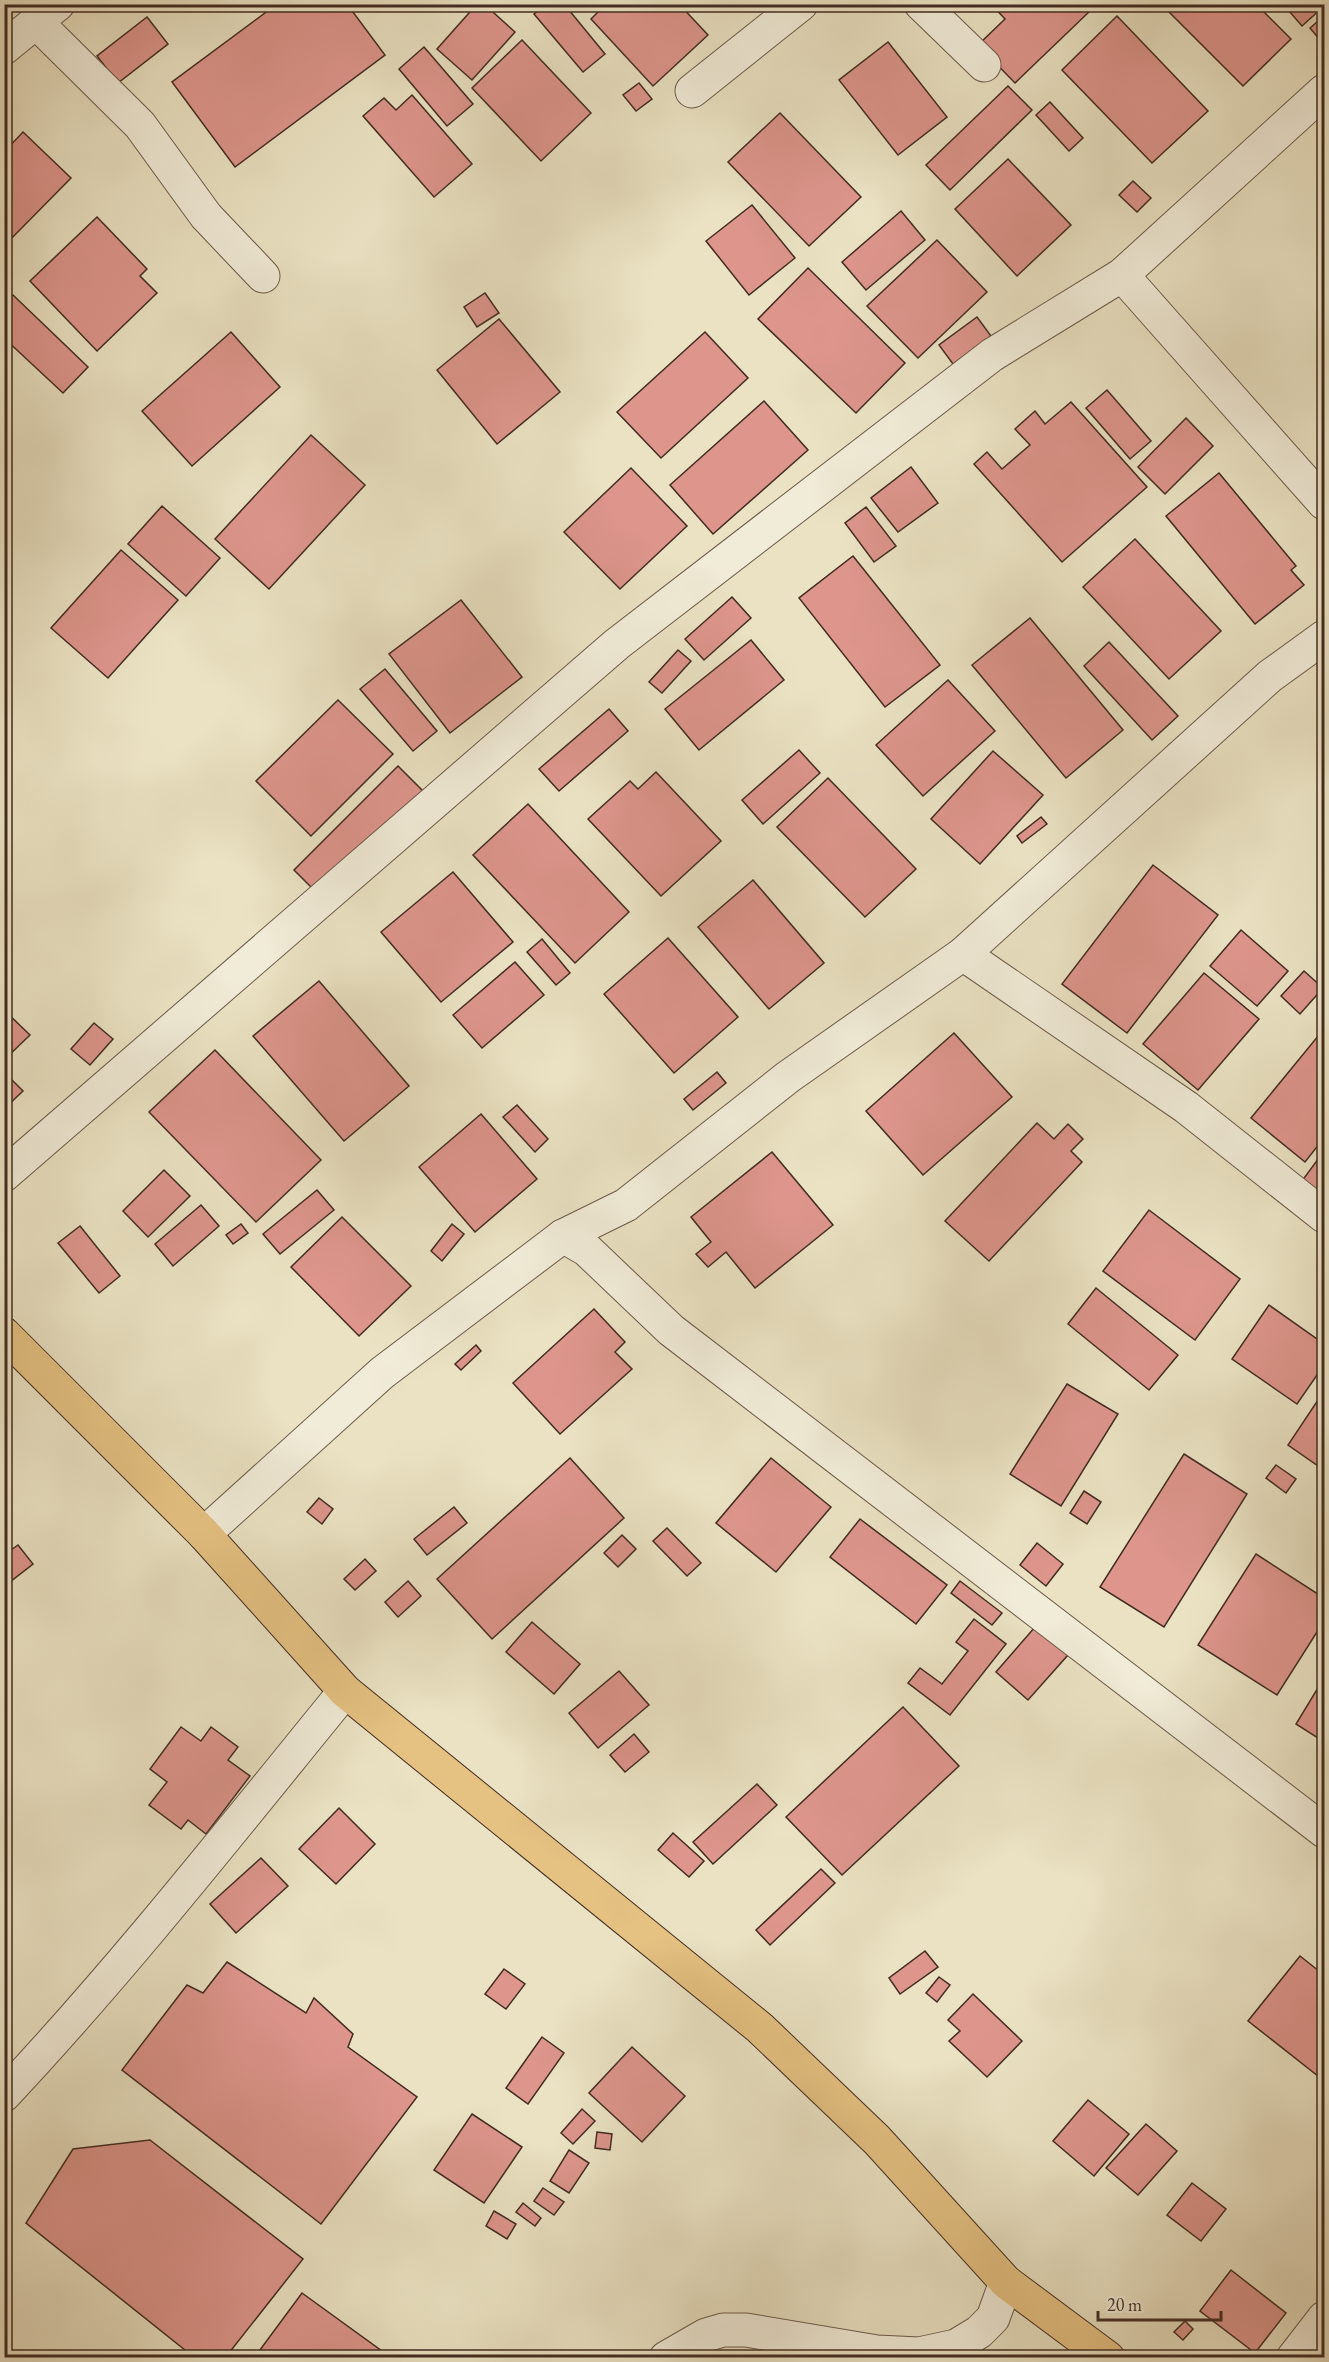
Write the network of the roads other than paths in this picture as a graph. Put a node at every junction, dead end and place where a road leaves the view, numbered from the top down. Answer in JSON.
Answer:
{"nodes":[{"id":1,"x":801,"y":4,"type":"edge"},
{"id":2,"x":921,"y":4,"type":"edge"},
{"id":3,"x":47,"y":14,"type":"edge"},
{"id":4,"x":4,"y":48,"type":"edge"},
{"id":5,"x":984,"y":65,"type":"dead end"},
{"id":6,"x":692,"y":91,"type":"dead end"},
{"id":7,"x":1324,"y":91,"type":"edge"},
{"id":8,"x":263,"y":276,"type":"dead end"},
{"id":9,"x":1122,"y":276,"type":"junction"},
{"id":10,"x":1324,"y":503,"type":"edge"},
{"id":11,"x":1324,"y":637,"type":"edge"},
{"id":12,"x":963,"y":954,"type":"junction"},
{"id":13,"x":4,"y":1174,"type":"edge"},
{"id":14,"x":1324,"y":1216,"type":"edge"},
{"id":15,"x":563,"y":1236,"type":"junction"},
{"id":16,"x":4,"y":1334,"type":"edge"},
{"id":17,"x":204,"y":1534,"type":"junction"},
{"id":18,"x":345,"y":1691,"type":"junction"},
{"id":19,"x":1324,"y":1831,"type":"edge"},
{"id":20,"x":4,"y":2095,"type":"edge"},
{"id":21,"x":1006,"y":2282,"type":"junction"},
{"id":22,"x":1324,"y":2318,"type":"edge"},
{"id":23,"x":666,"y":2358,"type":"edge"},
{"id":24,"x":1108,"y":2358,"type":"edge"},
{"id":25,"x":1293,"y":2358,"type":"edge"}],
"edges":[{"from":1,"to":6,"type":"street"},
{"from":2,"to":5,"type":"street"},
{"from":3,"to":4,"type":"street"},
{"from":3,"to":8,"type":"street"},
{"from":7,"to":9,"type":"street"},
{"from":9,"to":10,"type":"street"},
{"from":9,"to":13,"type":"street"},
{"from":11,"to":12,"type":"street"},
{"from":12,"to":14,"type":"street"},
{"from":12,"to":15,"type":"street"},
{"from":15,"to":17,"type":"street"},
{"from":15,"to":19,"type":"street"},
{"from":16,"to":17,"type":"main road"},
{"from":17,"to":18,"type":"main road"},
{"from":18,"to":20,"type":"street"},
{"from":18,"to":21,"type":"main road"},
{"from":21,"to":23,"type":"street"},
{"from":21,"to":24,"type":"main road"},
{"from":22,"to":25,"type":"street"}]}
